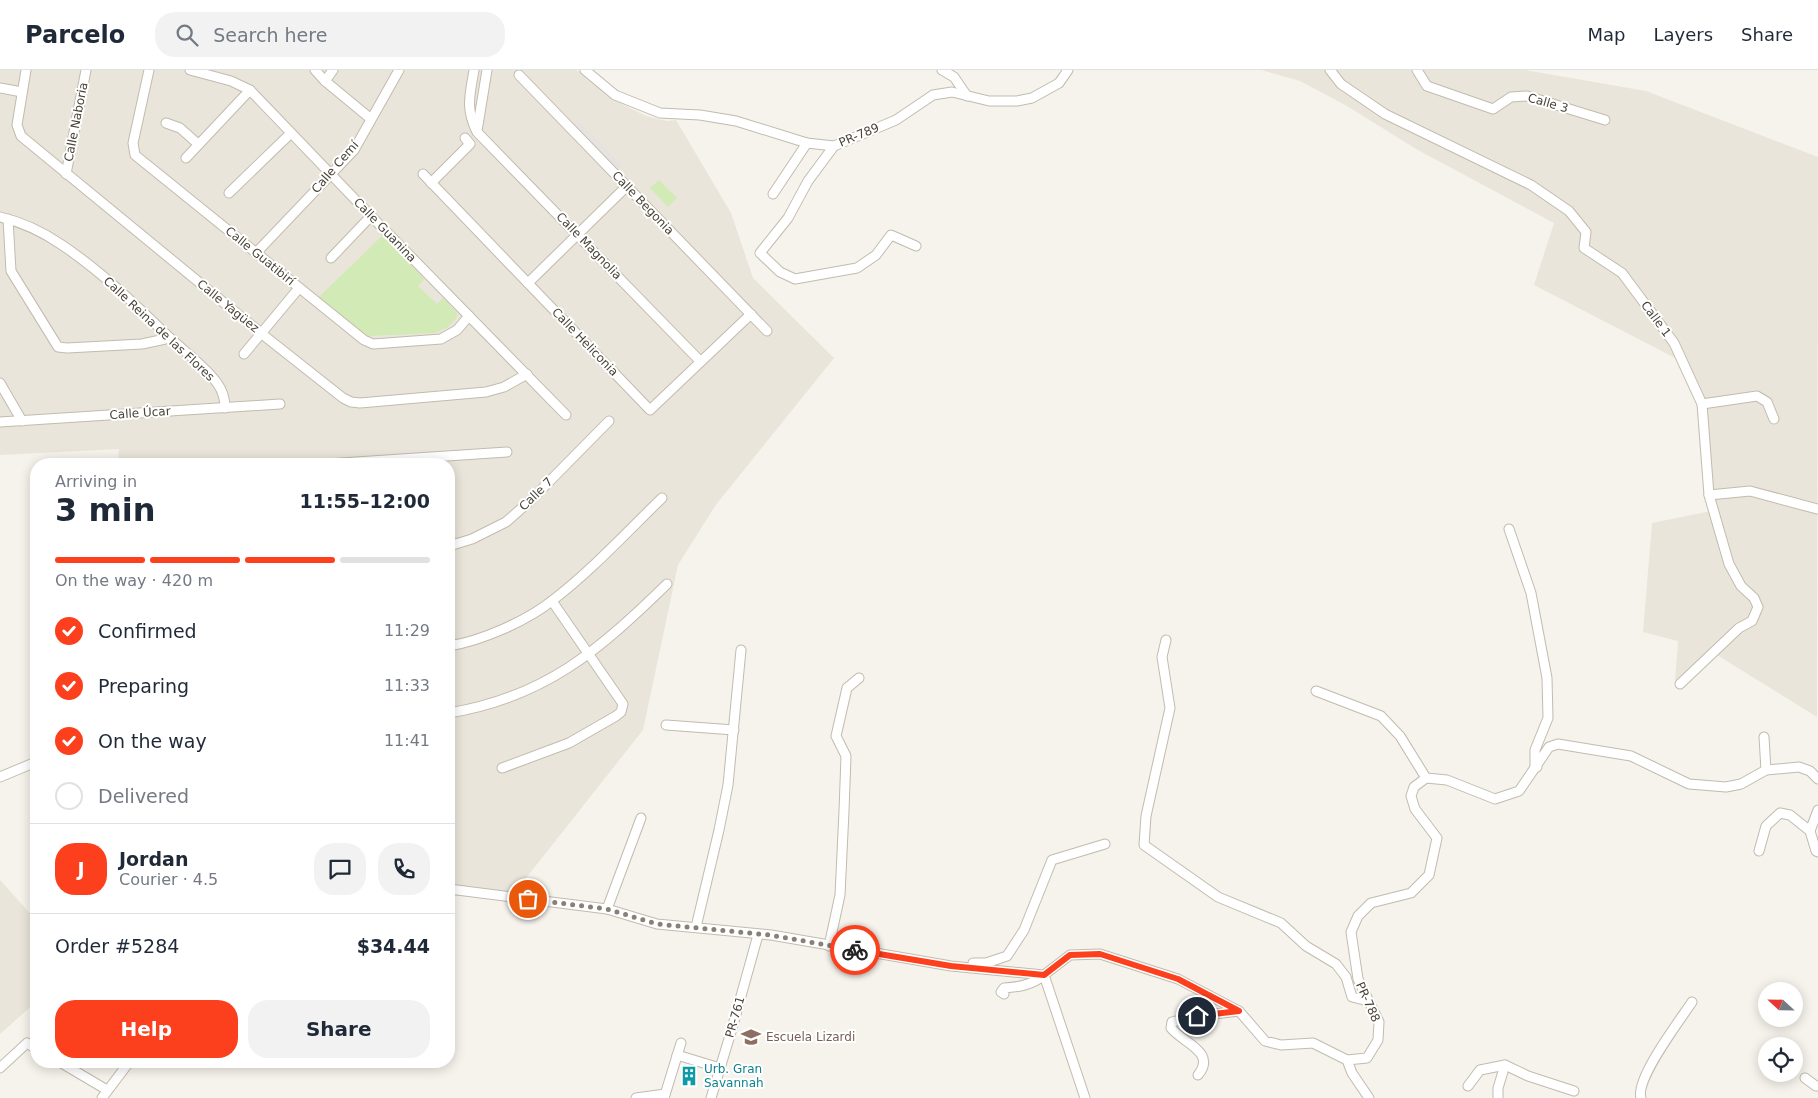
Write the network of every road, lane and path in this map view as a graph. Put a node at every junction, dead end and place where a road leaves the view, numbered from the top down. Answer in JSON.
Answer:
{"nodes":[{"id":1,"x":26,"y":70,"type":"edge"},
{"id":2,"x":86,"y":70,"type":"edge"},
{"id":3,"x":148,"y":70,"type":"edge"},
{"id":4,"x":190,"y":70,"type":"edge"},
{"id":5,"x":315,"y":70,"type":"edge"},
{"id":6,"x":333,"y":70,"type":"edge"},
{"id":7,"x":399,"y":70,"type":"edge"},
{"id":8,"x":474,"y":70,"type":"edge"},
{"id":9,"x":487,"y":70,"type":"edge"},
{"id":10,"x":585,"y":70,"type":"edge"},
{"id":11,"x":942,"y":70,"type":"edge"},
{"id":12,"x":1068,"y":70,"type":"edge"},
{"id":13,"x":1330,"y":70,"type":"edge"},
{"id":14,"x":1417,"y":70,"type":"edge"},
{"id":15,"x":519,"y":75,"type":"dead end"},
{"id":16,"x":325,"y":81,"type":"junction"},
{"id":17,"x":0,"y":88,"type":"edge"},
{"id":18,"x":250,"y":90,"type":"junction"},
{"id":19,"x":22,"y":92,"type":"junction"},
{"id":20,"x":967,"y":96,"type":"junction"},
{"id":21,"x":372,"y":119,"type":"junction"},
{"id":22,"x":1605,"y":120,"type":"dead end"},
{"id":23,"x":166,"y":122,"type":"dead end"},
{"id":24,"x":477,"y":132,"type":"junction"},
{"id":25,"x":290,"y":134,"type":"junction"},
{"id":26,"x":465,"y":138,"type":"dead end"},
{"id":27,"x":807,"y":143,"type":"junction"},
{"id":28,"x":198,"y":144,"type":"junction"},
{"id":29,"x":834,"y":146,"type":"junction"},
{"id":30,"x":186,"y":158,"type":"dead end"},
{"id":31,"x":66,"y":174,"type":"junction"},
{"id":32,"x":330,"y":174,"type":"junction"},
{"id":33,"x":423,"y":174,"type":"dead end"},
{"id":34,"x":431,"y":183,"type":"junction"},
{"id":35,"x":627,"y":186,"type":"junction"},
{"id":36,"x":229,"y":193,"type":"dead end"},
{"id":37,"x":773,"y":194,"type":"dead end"},
{"id":38,"x":370,"y":216,"type":"junction"},
{"id":39,"x":4,"y":218,"type":"edge"},
{"id":40,"x":578,"y":234,"type":"junction"},
{"id":41,"x":916,"y":246,"type":"dead end"},
{"id":42,"x":256,"y":253,"type":"junction"},
{"id":43,"x":331,"y":258,"type":"dead end"},
{"id":44,"x":0,"y":272,"type":"edge"},
{"id":45,"x":11,"y":272,"type":"junction"},
{"id":46,"x":528,"y":283,"type":"junction"},
{"id":47,"x":299,"y":288,"type":"junction"},
{"id":48,"x":751,"y":314,"type":"junction"},
{"id":49,"x":470,"y":316,"type":"junction"},
{"id":50,"x":767,"y":331,"type":"dead end"},
{"id":51,"x":262,"y":334,"type":"junction"},
{"id":52,"x":170,"y":338,"type":"junction"},
{"id":53,"x":244,"y":354,"type":"dead end"},
{"id":54,"x":700,"y":361,"type":"junction"},
{"id":55,"x":527,"y":374,"type":"junction"},
{"id":56,"x":0,"y":382,"type":"edge"},
{"id":57,"x":280,"y":404,"type":"dead end"},
{"id":58,"x":1702,"y":404,"type":"junction"},
{"id":59,"x":225,"y":408,"type":"junction"},
{"id":60,"x":566,"y":415,"type":"dead end"},
{"id":61,"x":1774,"y":419,"type":"dead end"},
{"id":62,"x":22,"y":421,"type":"junction"},
{"id":63,"x":609,"y":421,"type":"dead end"},
{"id":64,"x":0,"y":422,"type":"edge"},
{"id":65,"x":507,"y":452,"type":"dead end"},
{"id":66,"x":416,"y":458,"type":"edge"},
{"id":67,"x":1709,"y":495,"type":"junction"},
{"id":68,"x":662,"y":498,"type":"dead end"},
{"id":69,"x":1817,"y":509,"type":"dead end"},
{"id":70,"x":1509,"y":530,"type":"dead end"},
{"id":71,"x":455,"y":544,"type":"edge"},
{"id":72,"x":667,"y":584,"type":"dead end"},
{"id":73,"x":552,"y":601,"type":"junction"},
{"id":74,"x":1166,"y":640,"type":"dead end"},
{"id":75,"x":455,"y":645,"type":"edge"},
{"id":76,"x":741,"y":650,"type":"dead end"},
{"id":77,"x":589,"y":654,"type":"junction"},
{"id":78,"x":859,"y":678,"type":"dead end"},
{"id":79,"x":1680,"y":684,"type":"dead end"},
{"id":80,"x":1316,"y":691,"type":"dead end"},
{"id":81,"x":455,"y":712,"type":"edge"},
{"id":82,"x":666,"y":725,"type":"dead end"},
{"id":83,"x":734,"y":730,"type":"junction"},
{"id":84,"x":1764,"y":738,"type":"dead end"},
{"id":85,"x":30,"y":764,"type":"edge"},
{"id":86,"x":1537,"y":766,"type":"junction"},
{"id":87,"x":502,"y":768,"type":"dead end"},
{"id":88,"x":1766,"y":770,"type":"junction"},
{"id":89,"x":0,"y":777,"type":"edge"},
{"id":90,"x":1426,"y":778,"type":"junction"},
{"id":91,"x":1818,"y":779,"type":"edge"},
{"id":92,"x":1818,"y":810,"type":"edge"},
{"id":93,"x":640,"y":818,"type":"dead end"},
{"id":94,"x":1810,"y":831,"type":"junction"},
{"id":95,"x":1104,"y":844,"type":"dead end"},
{"id":96,"x":1759,"y":851,"type":"dead end"},
{"id":97,"x":1818,"y":852,"type":"edge"},
{"id":98,"x":455,"y":890,"type":"edge"},
{"id":99,"x":607,"y":909,"type":"junction"},
{"id":100,"x":696,"y":927,"type":"junction"},
{"id":101,"x":758,"y":935,"type":"junction"},
{"id":102,"x":829,"y":946,"type":"junction"},
{"id":103,"x":951,"y":966,"type":"junction"},
{"id":104,"x":1044,"y":975,"type":"junction"},
{"id":105,"x":1004,"y":994,"type":"dead end"},
{"id":106,"x":1367,"y":999,"type":"junction"},
{"id":107,"x":1692,"y":1002,"type":"dead end"},
{"id":108,"x":1239,"y":1011,"type":"junction"},
{"id":109,"x":680,"y":1043,"type":"dead end"},
{"id":110,"x":30,"y":1045,"type":"edge"},
{"id":111,"x":677,"y":1055,"type":"junction"},
{"id":112,"x":1348,"y":1060,"type":"junction"},
{"id":113,"x":1505,"y":1065,"type":"junction"},
{"id":114,"x":0,"y":1068,"type":"edge"},
{"id":115,"x":70,"y":1068,"type":"edge"},
{"id":116,"x":124,"y":1068,"type":"edge"},
{"id":117,"x":720,"y":1068,"type":"junction"},
{"id":118,"x":1198,"y":1076,"type":"dead end"},
{"id":119,"x":1805,"y":1078,"type":"dead end"},
{"id":120,"x":1468,"y":1086,"type":"dead end"},
{"id":121,"x":1818,"y":1086,"type":"edge"},
{"id":122,"x":107,"y":1090,"type":"junction"},
{"id":123,"x":1574,"y":1091,"type":"dead end"},
{"id":124,"x":665,"y":1096,"type":"edge"},
{"id":125,"x":102,"y":1098,"type":"edge"},
{"id":126,"x":636,"y":1098,"type":"edge"},
{"id":127,"x":711,"y":1098,"type":"edge"},
{"id":128,"x":1085,"y":1098,"type":"edge"},
{"id":129,"x":1369,"y":1098,"type":"edge"},
{"id":130,"x":1498,"y":1098,"type":"edge"},
{"id":131,"x":1640,"y":1098,"type":"edge"}],
"edges":[{"from":1,"to":19,"type":"street","name":"Calle Yagüez"},
{"from":2,"to":31,"type":"street","name":"Calle Naboria"},
{"from":3,"to":42,"type":"street","name":"Calle Guatibirí"},
{"from":4,"to":18,"type":"street","name":"Calle Guanina"},
{"from":5,"to":16,"type":"street"},
{"from":6,"to":16,"type":"street"},
{"from":7,"to":21,"type":"street","name":"Calle Cemí"},
{"from":8,"to":24,"type":"street","name":"Calle Magnolia"},
{"from":9,"to":24,"type":"street"},
{"from":10,"to":27,"type":"street","name":"PR-789","number":"PR-789"},
{"from":11,"to":20,"type":"street"},
{"from":12,"to":20,"type":"street","name":"PR-789","number":"PR-789"},
{"from":13,"to":58,"type":"street","name":"Calle 1"},
{"from":14,"to":22,"type":"street","name":"Calle 3"},
{"from":15,"to":35,"type":"street","name":"Calle Begonia"},
{"from":16,"to":21,"type":"street"},
{"from":17,"to":19,"type":"street"},
{"from":18,"to":25,"type":"street","name":"Calle Guanina"},
{"from":18,"to":28,"type":"street"},
{"from":19,"to":31,"type":"street","name":"Calle Yagüez"},
{"from":20,"to":29,"type":"street","name":"PR-789","number":"PR-789"},
{"from":21,"to":32,"type":"street","name":"Calle Cemí"},
{"from":23,"to":28,"type":"street"},
{"from":24,"to":40,"type":"street","name":"Calle Magnolia"},
{"from":25,"to":32,"type":"street","name":"Calle Guanina"},
{"from":25,"to":36,"type":"street"},
{"from":26,"to":34,"type":"street"},
{"from":27,"to":29,"type":"street","name":"PR-789","number":"PR-789"},
{"from":27,"to":37,"type":"street"},
{"from":28,"to":30,"type":"street"},
{"from":29,"to":41,"type":"street"},
{"from":31,"to":51,"type":"street","name":"Calle Yagüez"},
{"from":32,"to":38,"type":"street","name":"Calle Guanina"},
{"from":32,"to":42,"type":"street","name":"Calle Cemí"},
{"from":33,"to":34,"type":"street","name":"Calle Heliconia"},
{"from":34,"to":46,"type":"street","name":"Calle Heliconia"},
{"from":35,"to":40,"type":"street"},
{"from":35,"to":48,"type":"street","name":"Calle Begonia"},
{"from":38,"to":43,"type":"street"},
{"from":38,"to":49,"type":"street","name":"Calle Guanina"},
{"from":39,"to":45,"type":"street"},
{"from":39,"to":52,"type":"street","name":"Calle Reina de las Flores"},
{"from":40,"to":46,"type":"street"},
{"from":40,"to":54,"type":"street","name":"Calle Magnolia"},
{"from":42,"to":47,"type":"street","name":"Calle Guatibirí"},
{"from":44,"to":45,"type":"street"},
{"from":45,"to":52,"type":"street"},
{"from":46,"to":54,"type":"street","name":"Calle Heliconia"},
{"from":47,"to":49,"type":"street","name":"Calle Guatibirí"},
{"from":47,"to":51,"type":"street"},
{"from":48,"to":50,"type":"street","name":"Calle Begonia"},
{"from":48,"to":54,"type":"street","name":"Calle Heliconia"},
{"from":49,"to":55,"type":"street","name":"Calle Guanina"},
{"from":51,"to":53,"type":"street"},
{"from":51,"to":55,"type":"street","name":"Calle Yagüez"},
{"from":52,"to":59,"type":"street","name":"Calle Reina de las Flores"},
{"from":55,"to":60,"type":"street","name":"Calle Guanina"},
{"from":56,"to":62,"type":"street"},
{"from":57,"to":59,"type":"street","name":"Calle Úcar"},
{"from":58,"to":61,"type":"street"},
{"from":58,"to":67,"type":"street","name":"Calle 1"},
{"from":59,"to":62,"type":"street","name":"Calle Úcar"},
{"from":62,"to":64,"type":"street","name":"Calle Úcar"},
{"from":63,"to":71,"type":"street","name":"Calle 7"},
{"from":65,"to":66,"type":"street"},
{"from":67,"to":69,"type":"street"},
{"from":67,"to":79,"type":"street","name":"Calle 1"},
{"from":68,"to":73,"type":"street"},
{"from":70,"to":86,"type":"street"},
{"from":72,"to":77,"type":"street"},
{"from":73,"to":75,"type":"street"},
{"from":73,"to":77,"type":"street"},
{"from":74,"to":106,"type":"street"},
{"from":76,"to":83,"type":"street"},
{"from":77,"to":81,"type":"street"},
{"from":77,"to":87,"type":"street"},
{"from":78,"to":102,"type":"street"},
{"from":80,"to":90,"type":"street"},
{"from":82,"to":83,"type":"street"},
{"from":83,"to":100,"type":"street"},
{"from":84,"to":88,"type":"street"},
{"from":85,"to":89,"type":"street"},
{"from":86,"to":88,"type":"street"},
{"from":86,"to":90,"type":"street"},
{"from":88,"to":91,"type":"street"},
{"from":90,"to":106,"type":"street","name":"PR-788","number":"PR-788"},
{"from":92,"to":94,"type":"street"},
{"from":93,"to":99,"type":"street"},
{"from":94,"to":96,"type":"street"},
{"from":94,"to":97,"type":"street"},
{"from":95,"to":103,"type":"street"},
{"from":98,"to":99,"type":"street"},
{"from":99,"to":100,"type":"street"},
{"from":100,"to":101,"type":"street"},
{"from":101,"to":102,"type":"street"},
{"from":101,"to":117,"type":"street","name":"PR-761","number":"PR-761"},
{"from":102,"to":103,"type":"street"},
{"from":103,"to":104,"type":"street"},
{"from":104,"to":105,"type":"street"},
{"from":104,"to":108,"type":"street"},
{"from":104,"to":128,"type":"street"},
{"from":106,"to":112,"type":"street","name":"PR-788","number":"PR-788"},
{"from":107,"to":131,"type":"street"},
{"from":108,"to":112,"type":"street"},
{"from":108,"to":118,"type":"street"},
{"from":109,"to":111,"type":"street"},
{"from":110,"to":114,"type":"street"},
{"from":111,"to":117,"type":"street"},
{"from":111,"to":124,"type":"street"},
{"from":112,"to":129,"type":"street"},
{"from":113,"to":120,"type":"street"},
{"from":113,"to":123,"type":"street"},
{"from":113,"to":130,"type":"street"},
{"from":115,"to":122,"type":"street"},
{"from":116,"to":122,"type":"street"},
{"from":117,"to":127,"type":"street","name":"PR-761","number":"PR-761"},
{"from":119,"to":121,"type":"street"},
{"from":122,"to":125,"type":"street"},
{"from":124,"to":126,"type":"street"}]}
